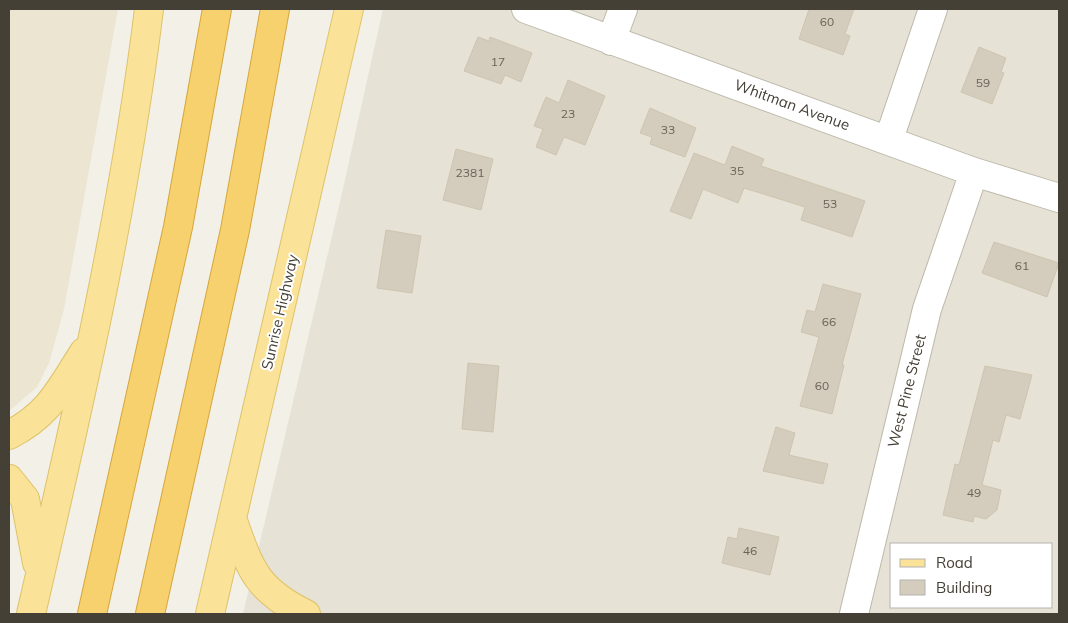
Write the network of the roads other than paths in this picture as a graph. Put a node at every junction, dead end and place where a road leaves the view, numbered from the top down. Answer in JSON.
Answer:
{"nodes":[{"id":1,"x":149,"y":9,"type":"edge"},
{"id":2,"x":217,"y":9,"type":"edge"},
{"id":3,"x":275,"y":9,"type":"edge"},
{"id":4,"x":349,"y":9,"type":"edge"},
{"id":5,"x":526,"y":9,"type":"edge"},
{"id":6,"x":623,"y":9,"type":"edge"},
{"id":7,"x":933,"y":9,"type":"edge"},
{"id":8,"x":611,"y":40,"type":"junction"},
{"id":9,"x":889,"y":139,"type":"junction"},
{"id":10,"x":974,"y":172,"type":"junction"},
{"id":11,"x":1059,"y":198,"type":"edge"},
{"id":12,"x":95,"y":333,"type":"junction"},
{"id":13,"x":9,"y":435,"type":"edge"},
{"id":14,"x":9,"y":479,"type":"edge"},
{"id":15,"x":232,"y":518,"type":"junction"},
{"id":16,"x":40,"y":578,"type":"junction"},
{"id":17,"x":32,"y":614,"type":"edge"},
{"id":18,"x":92,"y":614,"type":"edge"},
{"id":19,"x":150,"y":614,"type":"edge"},
{"id":20,"x":210,"y":614,"type":"edge"},
{"id":21,"x":306,"y":614,"type":"edge"},
{"id":22,"x":854,"y":614,"type":"edge"}],
"edges":[{"from":1,"to":12,"type":"main road"},
{"from":2,"to":18,"type":"highway"},
{"from":3,"to":19,"type":"highway"},
{"from":4,"to":15,"type":"main road","name":"Sunrise Highway"},
{"from":5,"to":8,"type":"street","name":"Whitman Avenue"},
{"from":6,"to":8,"type":"street"},
{"from":7,"to":9,"type":"street"},
{"from":8,"to":9,"type":"street","name":"Whitman Avenue"},
{"from":9,"to":10,"type":"street","name":"Whitman Avenue"},
{"from":10,"to":11,"type":"street","name":"Whitman Avenue"},
{"from":10,"to":22,"type":"street","name":"West Pine Street"},
{"from":12,"to":13,"type":"main road"},
{"from":12,"to":16,"type":"main road"},
{"from":14,"to":16,"type":"main road"},
{"from":15,"to":20,"type":"main road","name":"Sunrise Highway"},
{"from":15,"to":21,"type":"main road"},
{"from":16,"to":17,"type":"main road"}]}
